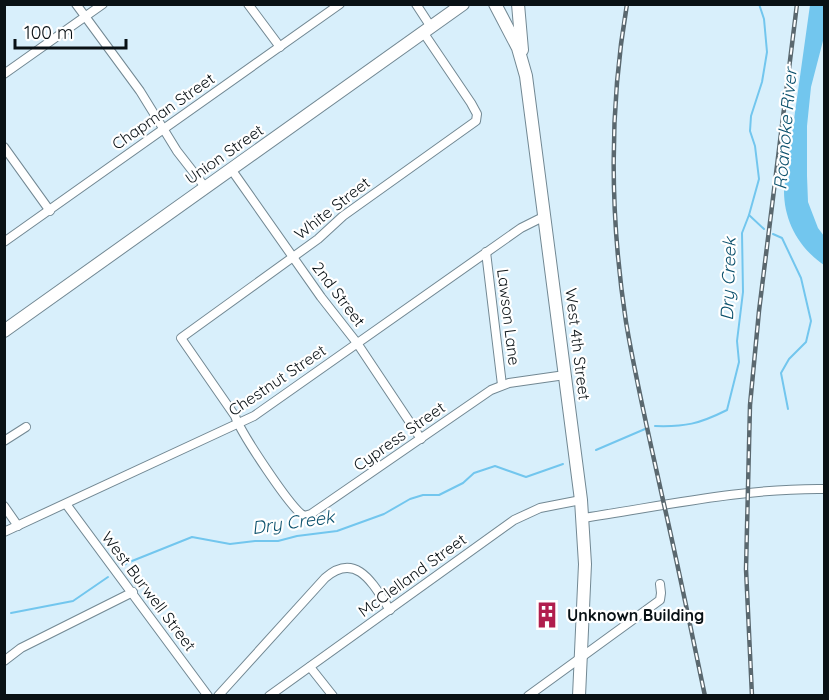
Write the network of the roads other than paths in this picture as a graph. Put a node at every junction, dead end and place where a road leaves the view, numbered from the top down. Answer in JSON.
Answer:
{"nodes":[{"id":1,"x":76,"y":4,"type":"edge"},
{"id":2,"x":103,"y":4,"type":"edge"},
{"id":3,"x":248,"y":4,"type":"edge"},
{"id":4,"x":340,"y":4,"type":"edge"},
{"id":5,"x":416,"y":4,"type":"edge"},
{"id":6,"x":463,"y":4,"type":"edge"},
{"id":7,"x":495,"y":4,"type":"edge"},
{"id":8,"x":518,"y":4,"type":"edge"},
{"id":9,"x":86,"y":17,"type":"junction"},
{"id":10,"x":427,"y":29,"type":"junction"},
{"id":11,"x":280,"y":47,"type":"junction"},
{"id":12,"x":522,"y":60,"type":"junction"},
{"id":13,"x":4,"y":74,"type":"edge"},
{"id":14,"x":165,"y":129,"type":"junction"},
{"id":15,"x":4,"y":147,"type":"edge"},
{"id":16,"x":231,"y":169,"type":"junction"},
{"id":17,"x":205,"y":187,"type":"junction"},
{"id":18,"x":50,"y":211,"type":"junction"},
{"id":19,"x":545,"y":216,"type":"junction"},
{"id":20,"x":4,"y":242,"type":"edge"},
{"id":21,"x":486,"y":252,"type":"junction"},
{"id":22,"x":292,"y":257,"type":"junction"},
{"id":23,"x":4,"y":331,"type":"edge"},
{"id":24,"x":357,"y":343,"type":"junction"},
{"id":25,"x":565,"y":375,"type":"junction"},
{"id":26,"x":502,"y":385,"type":"junction"},
{"id":27,"x":238,"y":425,"type":"junction"},
{"id":28,"x":26,"y":427,"type":"dead end"},
{"id":29,"x":421,"y":439,"type":"junction"},
{"id":30,"x":4,"y":441,"type":"edge"},
{"id":31,"x":825,"y":489,"type":"edge"},
{"id":32,"x":581,"y":500,"type":"junction"},
{"id":33,"x":66,"y":504,"type":"junction"},
{"id":34,"x":4,"y":506,"type":"edge"},
{"id":35,"x":583,"y":519,"type":"junction"},
{"id":36,"x":18,"y":526,"type":"junction"},
{"id":37,"x":4,"y":532,"type":"edge"},
{"id":38,"x":660,"y":584,"type":"dead end"},
{"id":39,"x":132,"y":592,"type":"junction"},
{"id":40,"x":390,"y":610,"type":"junction"},
{"id":41,"x":579,"y":658,"type":"junction"},
{"id":42,"x":4,"y":661,"type":"edge"},
{"id":43,"x":310,"y":667,"type":"junction"},
{"id":44,"x":208,"y":696,"type":"edge"},
{"id":45,"x":218,"y":696,"type":"edge"},
{"id":46,"x":269,"y":696,"type":"edge"},
{"id":47,"x":333,"y":696,"type":"edge"},
{"id":48,"x":528,"y":696,"type":"edge"},
{"id":49,"x":579,"y":696,"type":"edge"}],
"edges":[{"from":1,"to":9,"type":"street"},
{"from":2,"to":9,"type":"street"},
{"from":3,"to":11,"type":"street"},
{"from":4,"to":11,"type":"street","name":"Chapman Street"},
{"from":5,"to":10,"type":"street","name":"White Street"},
{"from":6,"to":10,"type":"main road","name":"Union Street"},
{"from":7,"to":12,"type":"main road","name":"West 4th Street"},
{"from":8,"to":12,"type":"main road"},
{"from":9,"to":13,"type":"street"},
{"from":9,"to":14,"type":"street"},
{"from":10,"to":16,"type":"main road","name":"Union Street"},
{"from":10,"to":22,"type":"street","name":"White Street"},
{"from":11,"to":14,"type":"street","name":"Chapman Street"},
{"from":12,"to":19,"type":"main road","name":"West 4th Street"},
{"from":14,"to":17,"type":"street"},
{"from":14,"to":18,"type":"street","name":"Chapman Street"},
{"from":15,"to":18,"type":"street"},
{"from":16,"to":17,"type":"main road","name":"Union Street"},
{"from":16,"to":22,"type":"street","name":"2nd Street"},
{"from":17,"to":23,"type":"main road","name":"Union Street"},
{"from":18,"to":20,"type":"street","name":"Chapman Street"},
{"from":19,"to":21,"type":"street","name":"Chestnut Street"},
{"from":19,"to":25,"type":"main road","name":"West 4th Street"},
{"from":21,"to":24,"type":"street","name":"Chestnut Street"},
{"from":21,"to":26,"type":"street","name":"Lawson Lane"},
{"from":22,"to":24,"type":"street","name":"2nd Street"},
{"from":22,"to":27,"type":"street","name":"White Street"},
{"from":24,"to":27,"type":"street","name":"Chestnut Street"},
{"from":24,"to":29,"type":"street","name":"2nd Street"},
{"from":25,"to":26,"type":"street","name":"Cypress Street"},
{"from":25,"to":32,"type":"main road","name":"West 4th Street"},
{"from":26,"to":29,"type":"street","name":"Cypress Street"},
{"from":27,"to":29,"type":"street","name":"Cypress Street"},
{"from":27,"to":33,"type":"street","name":"Chestnut Street"},
{"from":28,"to":30,"type":"street"},
{"from":31,"to":35,"type":"street"},
{"from":32,"to":35,"type":"main road","name":"West 4th Street"},
{"from":32,"to":40,"type":"street","name":"McClelland Street"},
{"from":33,"to":36,"type":"street","name":"Chestnut Street"},
{"from":33,"to":39,"type":"street","name":"West Burwell Street"},
{"from":34,"to":36,"type":"street"},
{"from":35,"to":41,"type":"main road","name":"West 4th Street"},
{"from":36,"to":37,"type":"street","name":"Chestnut Street"},
{"from":38,"to":41,"type":"street"},
{"from":39,"to":42,"type":"street"},
{"from":39,"to":44,"type":"street","name":"West Burwell Street"},
{"from":40,"to":43,"type":"street","name":"McClelland Street"},
{"from":40,"to":45,"type":"street"},
{"from":41,"to":48,"type":"street"},
{"from":41,"to":49,"type":"main road","name":"West 4th Street"},
{"from":43,"to":46,"type":"street","name":"McClelland Street"},
{"from":43,"to":47,"type":"street"}]}
